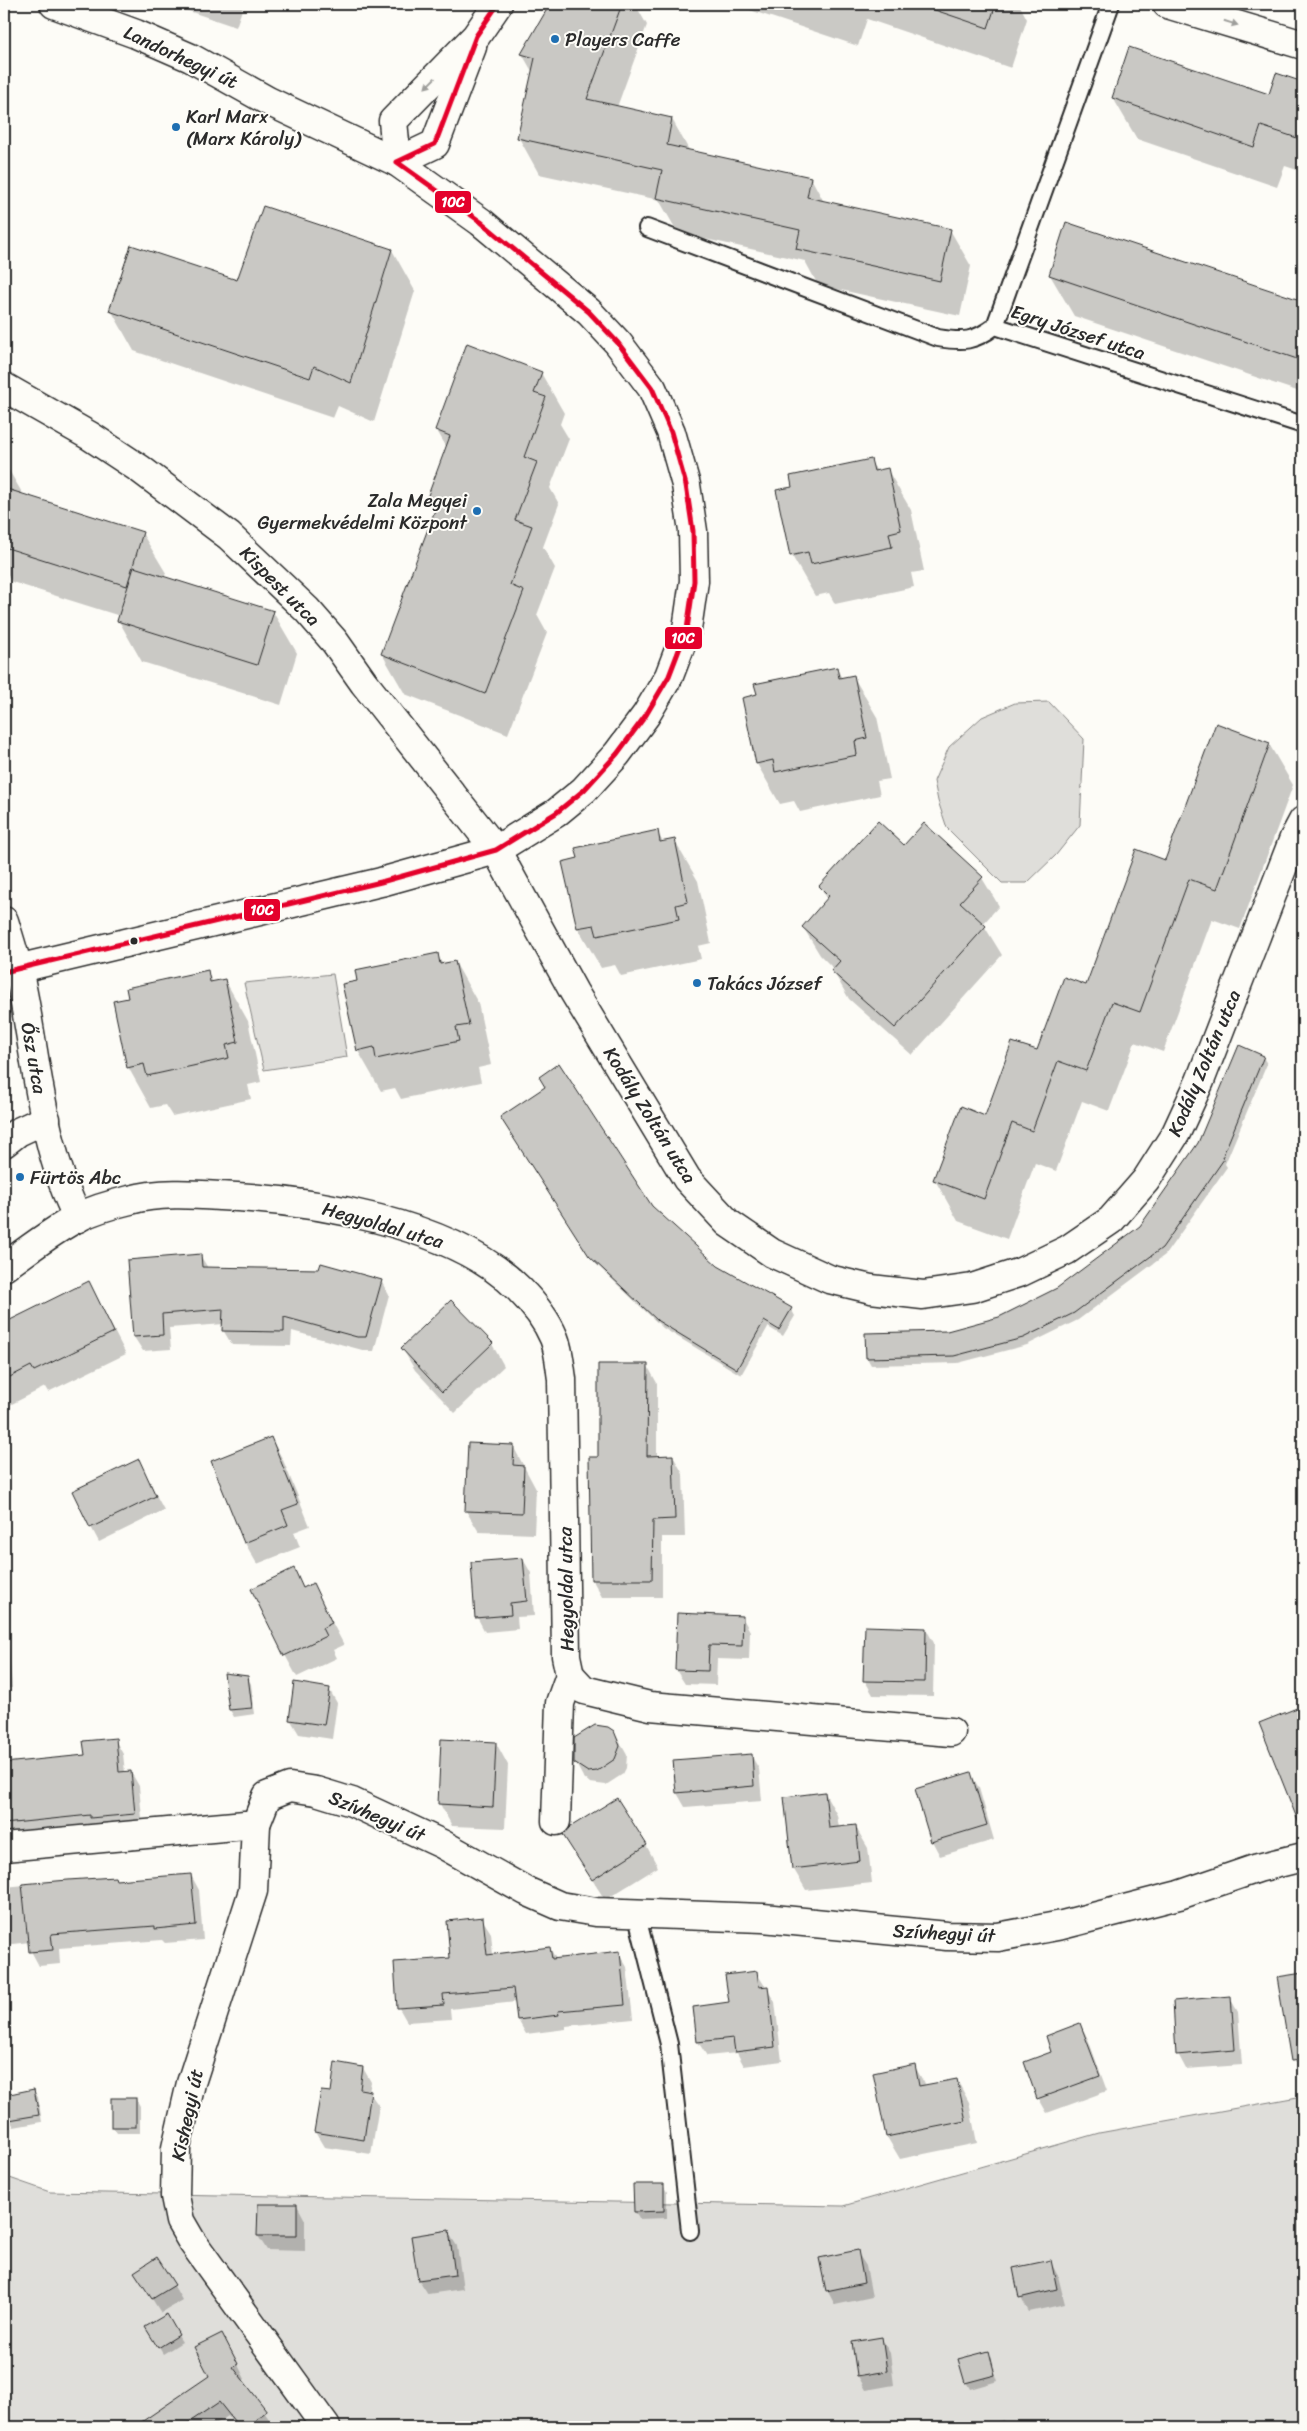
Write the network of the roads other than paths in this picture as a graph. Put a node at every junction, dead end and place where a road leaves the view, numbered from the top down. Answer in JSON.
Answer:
{"nodes":[{"id":1,"x":54,"y":4,"type":"edge"},
{"id":2,"x":498,"y":4,"type":"edge"},
{"id":3,"x":1111,"y":4,"type":"edge"},
{"id":4,"x":1167,"y":4,"type":"edge"},
{"id":5,"x":476,"y":36,"type":"junction"},
{"id":6,"x":1303,"y":44,"type":"edge"},
{"id":7,"x":397,"y":162,"type":"junction"},
{"id":8,"x":648,"y":228,"type":"dead end"},
{"id":9,"x":995,"y":326,"type":"junction"},
{"id":10,"x":4,"y":386,"type":"edge"},
{"id":11,"x":1303,"y":425,"type":"edge"},
{"id":12,"x":1303,"y":821,"type":"edge"},
{"id":13,"x":496,"y":850,"type":"junction"},
{"id":14,"x":4,"y":921,"type":"edge"},
{"id":15,"x":11,"y":970,"type":"edge"},
{"id":16,"x":46,"y":1119,"type":"junction"},
{"id":17,"x":4,"y":1143,"type":"edge"},
{"id":18,"x":78,"y":1218,"type":"junction"},
{"id":19,"x":4,"y":1267,"type":"edge"},
{"id":20,"x":570,"y":1675,"type":"junction"},
{"id":21,"x":951,"y":1732,"type":"dead end"},
{"id":22,"x":556,"y":1821,"type":"dead end"},
{"id":23,"x":256,"y":1824,"type":"junction"},
{"id":24,"x":4,"y":1847,"type":"edge"},
{"id":25,"x":1303,"y":1857,"type":"edge"},
{"id":26,"x":636,"y":1913,"type":"junction"},
{"id":27,"x":690,"y":2231,"type":"dead end"},
{"id":28,"x":326,"y":2427,"type":"edge"}],
"edges":[{"from":1,"to":7,"type":"street","name":"Landorhegyi út"},
{"from":2,"to":5,"type":"street"},
{"from":3,"to":9,"type":"lane"},
{"from":4,"to":6,"type":"street","one_way":true},
{"from":5,"to":7,"type":"street"},
{"from":5,"to":7,"type":"street","one_way":true},
{"from":7,"to":13,"type":"street","name":"Landorhegyi út"},
{"from":8,"to":9,"type":"lane","name":"Egry József utca"},
{"from":9,"to":11,"type":"lane","name":"Egry József utca"},
{"from":10,"to":13,"type":"street","name":"Kispest utca"},
{"from":12,"to":13,"type":"street","name":"Kodály Zoltán utca"},
{"from":13,"to":15,"type":"street","name":"Landorhegyi út"},
{"from":14,"to":15,"type":"street","name":"Ősz utca"},
{"from":15,"to":16,"type":"street","name":"Ősz utca"},
{"from":16,"to":17,"type":"street","name":"Ősz utca"},
{"from":16,"to":18,"type":"street","name":"Ősz utca"},
{"from":18,"to":19,"type":"street","name":"Hegyoldal utca"},
{"from":18,"to":20,"type":"street","name":"Hegyoldal utca"},
{"from":20,"to":21,"type":"street","name":"Hegyoldal utca"},
{"from":20,"to":22,"type":"street","name":"Hegyoldal utca"},
{"from":23,"to":24,"type":"street"},
{"from":23,"to":26,"type":"street","name":"Szívhegyi út"},
{"from":23,"to":28,"type":"street","name":"Kishegyi út"},
{"from":25,"to":26,"type":"street","name":"Szívhegyi út"},
{"from":26,"to":27,"type":"lane"}]}
